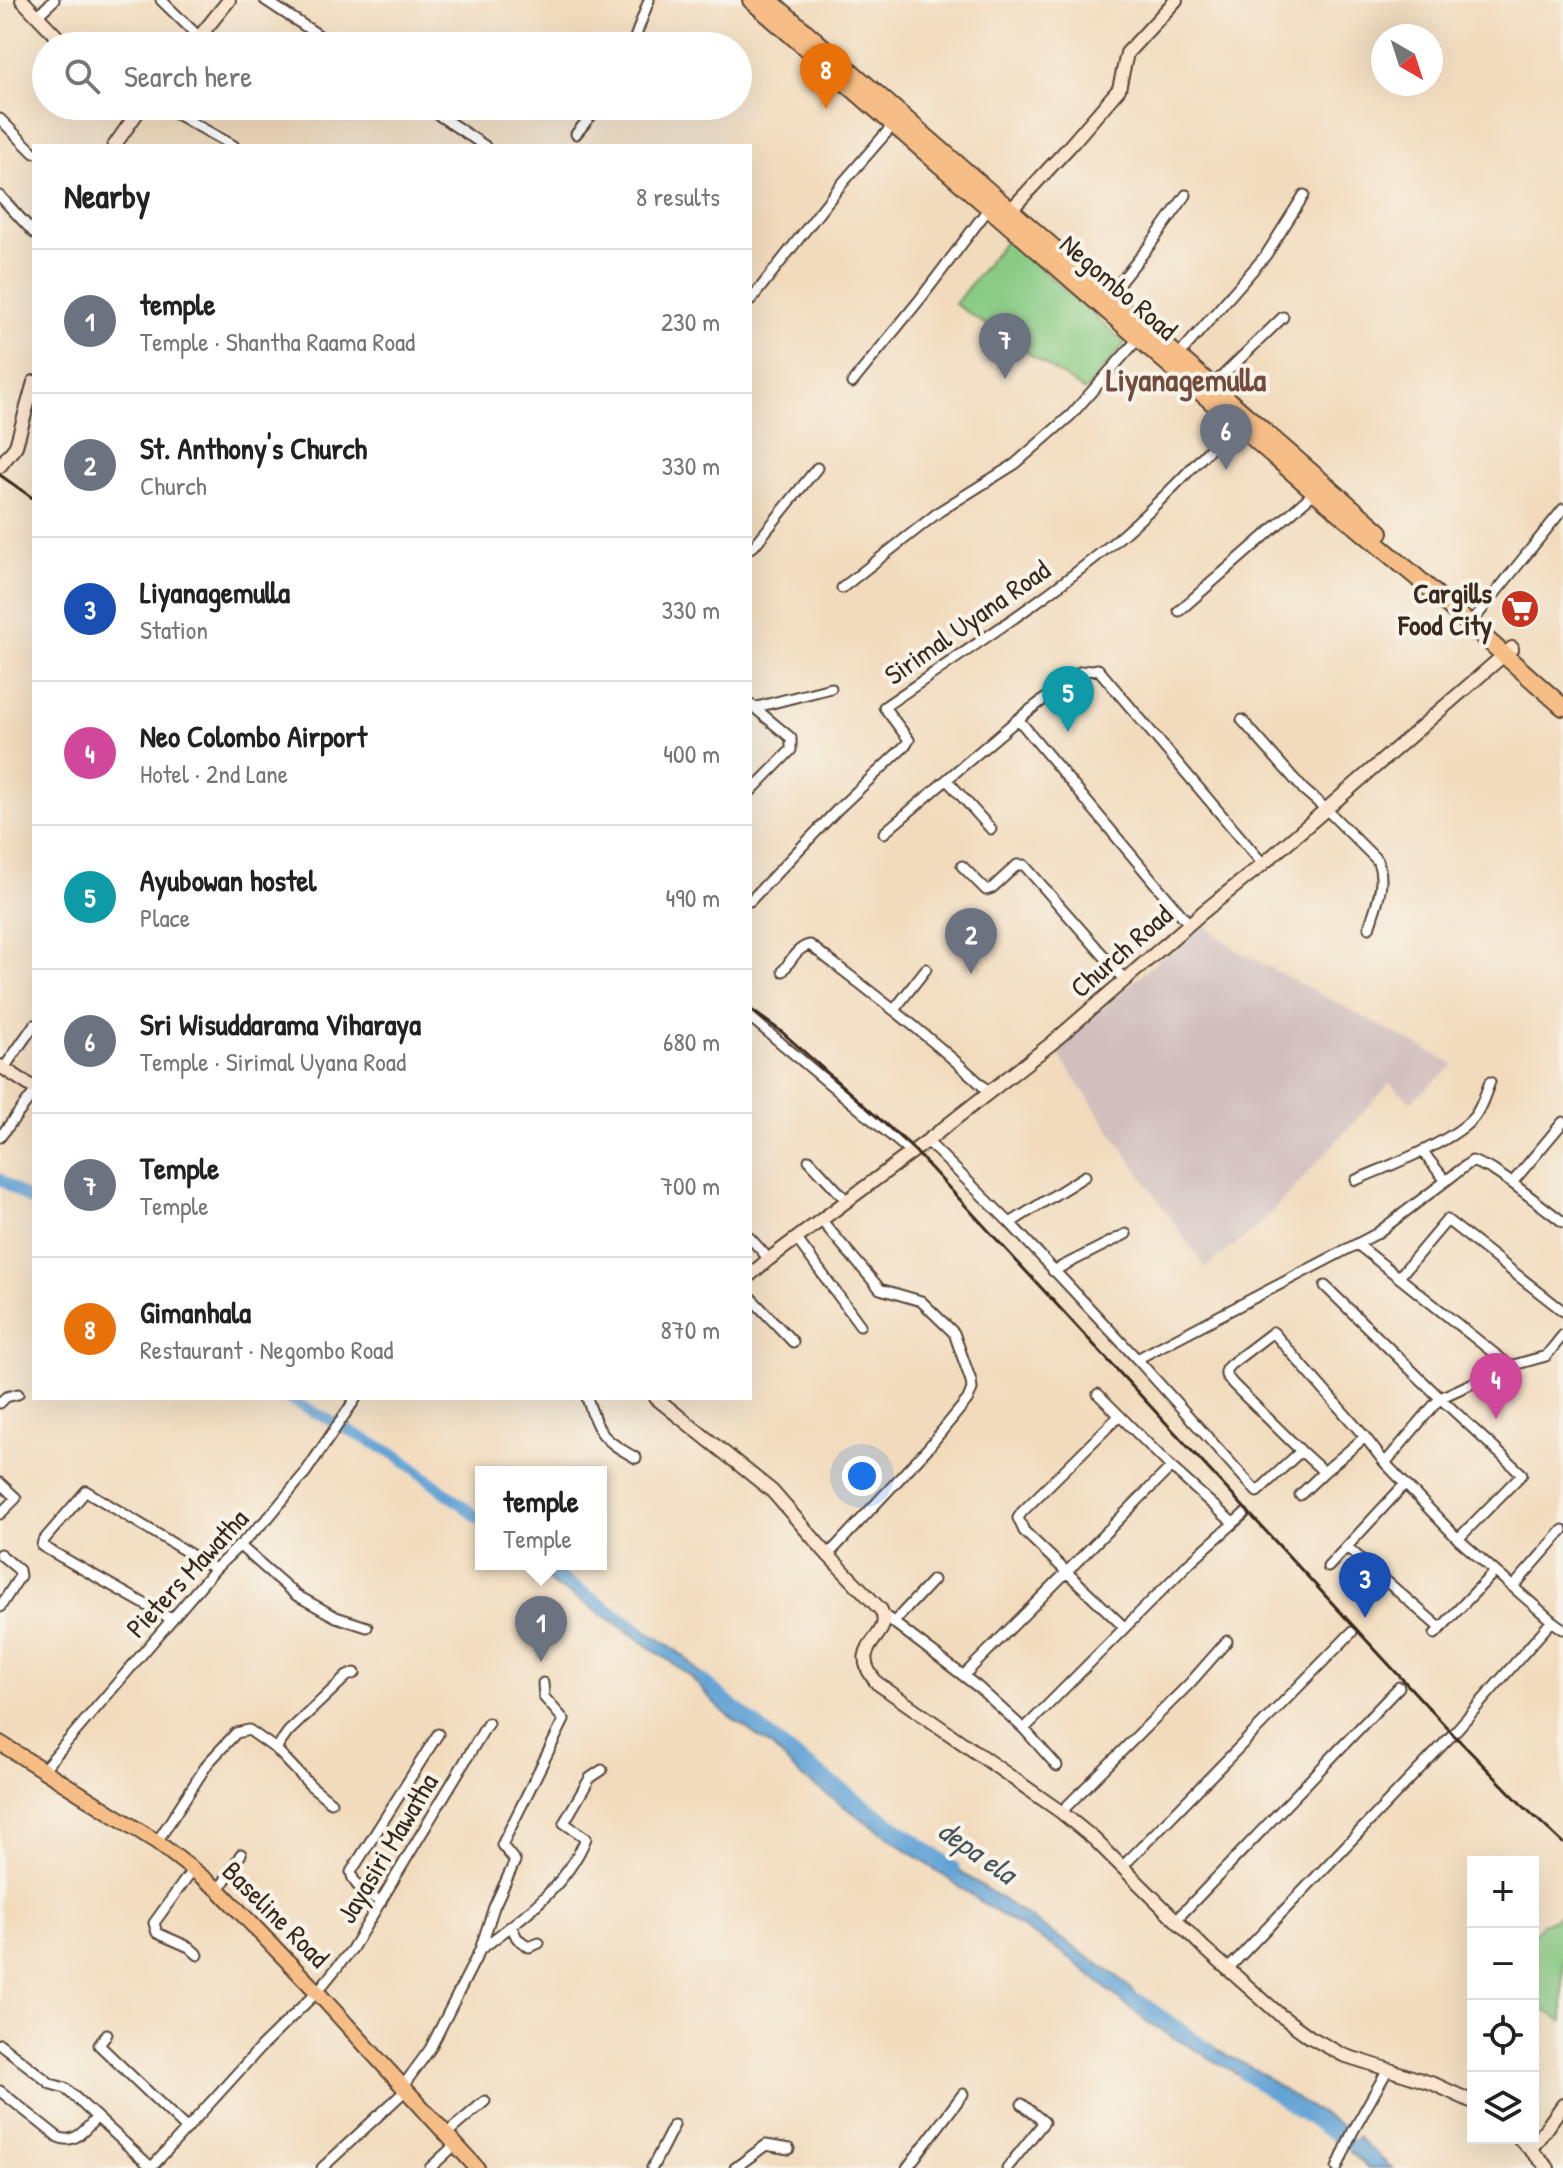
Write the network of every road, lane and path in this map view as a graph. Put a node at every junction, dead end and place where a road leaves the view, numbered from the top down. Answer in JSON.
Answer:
{"nodes":[{"id":1,"x":22,"y":0,"type":"edge"},
{"id":2,"x":54,"y":0,"type":"edge"},
{"id":3,"x":161,"y":0,"type":"edge"},
{"id":4,"x":229,"y":0,"type":"edge"},
{"id":5,"x":265,"y":0,"type":"edge"},
{"id":6,"x":649,"y":0,"type":"edge"},
{"id":7,"x":751,"y":0,"type":"edge"},
{"id":8,"x":769,"y":0,"type":"edge"},
{"id":9,"x":1176,"y":0,"type":"edge"},
{"id":10,"x":37,"y":16,"type":"junction"},
{"id":11,"x":52,"y":32,"type":"edge"},
{"id":12,"x":188,"y":32,"type":"edge"},
{"id":13,"x":203,"y":32,"type":"edge"},
{"id":14,"x":314,"y":32,"type":"edge"},
{"id":15,"x":637,"y":32,"type":"edge"},
{"id":16,"x":0,"y":119,"type":"edge"},
{"id":17,"x":131,"y":120,"type":"edge"},
{"id":18,"x":187,"y":120,"type":"edge"},
{"id":19,"x":446,"y":120,"type":"edge"},
{"id":20,"x":588,"y":120,"type":"edge"},
{"id":21,"x":894,"y":124,"type":"junction"},
{"id":22,"x":576,"y":134,"type":"dead end"},
{"id":23,"x":115,"y":144,"type":"edge"},
{"id":24,"x":230,"y":144,"type":"edge"},
{"id":25,"x":482,"y":144,"type":"edge"},
{"id":26,"x":32,"y":151,"type":"edge"},
{"id":27,"x":1186,"y":195,"type":"dead end"},
{"id":28,"x":1304,"y":195,"type":"dead end"},
{"id":29,"x":0,"y":196,"type":"edge"},
{"id":30,"x":1000,"y":213,"type":"junction"},
{"id":31,"x":32,"y":231,"type":"edge"},
{"id":32,"x":1109,"y":296,"type":"junction"},
{"id":33,"x":752,"y":298,"type":"edge"},
{"id":34,"x":1283,"y":317,"type":"dead end"},
{"id":35,"x":1138,"y":339,"type":"junction"},
{"id":36,"x":1178,"y":356,"type":"junction"},
{"id":37,"x":852,"y":383,"type":"dead end"},
{"id":38,"x":1212,"y":386,"type":"junction"},
{"id":39,"x":32,"y":389,"type":"edge"},
{"id":40,"x":1235,"y":422,"type":"junction"},
{"id":41,"x":0,"y":466,"type":"edge"},
{"id":42,"x":817,"y":468,"type":"dead end"},
{"id":43,"x":1315,"y":492,"type":"junction"},
{"id":44,"x":1563,"y":509,"type":"edge"},
{"id":45,"x":752,"y":547,"type":"edge"},
{"id":46,"x":842,"y":588,"type":"dead end"},
{"id":47,"x":1179,"y":611,"type":"dead end"},
{"id":48,"x":1476,"y":617,"type":"junction"},
{"id":49,"x":1508,"y":651,"type":"junction"},
{"id":50,"x":831,"y":688,"type":"dead end"},
{"id":51,"x":1563,"y":692,"type":"edge"},
{"id":52,"x":752,"y":706,"type":"edge"},
{"id":53,"x":1563,"y":707,"type":"edge"},
{"id":54,"x":1018,"y":719,"type":"junction"},
{"id":55,"x":1242,"y":720,"type":"dead end"},
{"id":56,"x":947,"y":780,"type":"junction"},
{"id":57,"x":752,"y":790,"type":"edge"},
{"id":58,"x":1326,"y":809,"type":"junction"},
{"id":59,"x":991,"y":829,"type":"dead end"},
{"id":60,"x":884,"y":833,"type":"dead end"},
{"id":61,"x":1263,"y":864,"type":"junction"},
{"id":62,"x":962,"y":866,"type":"dead end"},
{"id":63,"x":752,"y":899,"type":"edge"},
{"id":64,"x":1189,"y":924,"type":"junction"},
{"id":65,"x":1369,"y":928,"type":"dead end"},
{"id":66,"x":926,"y":969,"type":"dead end"},
{"id":67,"x":783,"y":971,"type":"dead end"},
{"id":68,"x":1125,"y":980,"type":"junction"},
{"id":69,"x":894,"y":1010,"type":"junction"},
{"id":70,"x":752,"y":1019,"type":"edge"},
{"id":71,"x":32,"y":1028,"type":"edge"},
{"id":72,"x":2,"y":1067,"type":"edge"},
{"id":73,"x":1490,"y":1082,"type":"dead end"},
{"id":74,"x":32,"y":1089,"type":"edge"},
{"id":75,"x":32,"y":1093,"type":"edge"},
{"id":76,"x":990,"y":1093,"type":"junction"},
{"id":77,"x":1563,"y":1122,"type":"edge"},
{"id":78,"x":0,"y":1137,"type":"edge"},
{"id":79,"x":927,"y":1141,"type":"junction"},
{"id":80,"x":1422,"y":1151,"type":"junction"},
{"id":81,"x":912,"y":1153,"type":"junction"},
{"id":82,"x":809,"y":1160,"type":"dead end"},
{"id":83,"x":1085,"y":1176,"type":"dead end"},
{"id":84,"x":1356,"y":1180,"type":"dead end"},
{"id":85,"x":1446,"y":1181,"type":"junction"},
{"id":86,"x":1512,"y":1183,"type":"junction"},
{"id":87,"x":847,"y":1201,"type":"junction"},
{"id":88,"x":821,"y":1220,"type":"junction"},
{"id":89,"x":1563,"y":1222,"type":"edge"},
{"id":90,"x":1010,"y":1223,"type":"junction"},
{"id":91,"x":1126,"y":1234,"type":"dead end"},
{"id":92,"x":796,"y":1238,"type":"junction"},
{"id":93,"x":752,"y":1240,"type":"edge"},
{"id":94,"x":1357,"y":1244,"type":"junction"},
{"id":95,"x":769,"y":1259,"type":"junction"},
{"id":96,"x":1053,"y":1271,"type":"junction"},
{"id":97,"x":752,"y":1273,"type":"edge"},
{"id":98,"x":1399,"y":1277,"type":"junction"},
{"id":99,"x":1325,"y":1286,"type":"dead end"},
{"id":100,"x":752,"y":1299,"type":"edge"},
{"id":101,"x":1563,"y":1311,"type":"edge"},
{"id":102,"x":860,"y":1325,"type":"dead end"},
{"id":103,"x":1563,"y":1335,"type":"edge"},
{"id":104,"x":793,"y":1342,"type":"dead end"},
{"id":105,"x":1137,"y":1359,"type":"junction"},
{"id":106,"x":1510,"y":1366,"type":"junction"},
{"id":107,"x":18,"y":1394,"type":"dead end"},
{"id":108,"x":1098,"y":1394,"type":"dead end"},
{"id":109,"x":1440,"y":1398,"type":"junction"},
{"id":110,"x":355,"y":1400,"type":"edge"},
{"id":111,"x":588,"y":1400,"type":"edge"},
{"id":112,"x":658,"y":1400,"type":"edge"},
{"id":113,"x":0,"y":1403,"type":"edge"},
{"id":114,"x":1119,"y":1416,"type":"junction"},
{"id":115,"x":1365,"y":1437,"type":"junction"},
{"id":116,"x":1301,"y":1451,"type":"junction"},
{"id":117,"x":636,"y":1458,"type":"dead end"},
{"id":118,"x":1385,"y":1463,"type":"junction"},
{"id":119,"x":1171,"y":1467,"type":"junction"},
{"id":120,"x":1324,"y":1472,"type":"junction"},
{"id":121,"x":0,"y":1483,"type":"edge"},
{"id":122,"x":1405,"y":1484,"type":"junction"},
{"id":123,"x":1300,"y":1495,"type":"dead end"},
{"id":124,"x":0,"y":1514,"type":"edge"},
{"id":125,"x":1244,"y":1514,"type":"dead end"},
{"id":126,"x":1233,"y":1523,"type":"junction"},
{"id":127,"x":1563,"y":1530,"type":"edge"},
{"id":128,"x":1458,"y":1539,"type":"junction"},
{"id":129,"x":239,"y":1545,"type":"junction"},
{"id":130,"x":1347,"y":1547,"type":"junction"},
{"id":131,"x":0,"y":1554,"type":"edge"},
{"id":132,"x":828,"y":1555,"type":"junction"},
{"id":133,"x":1328,"y":1567,"type":"dead end"},
{"id":134,"x":215,"y":1569,"type":"junction"},
{"id":135,"x":1068,"y":1571,"type":"junction"},
{"id":136,"x":1495,"y":1571,"type":"junction"},
{"id":137,"x":933,"y":1580,"type":"dead end"},
{"id":138,"x":1513,"y":1587,"type":"junction"},
{"id":139,"x":0,"y":1607,"type":"edge"},
{"id":140,"x":171,"y":1619,"type":"junction"},
{"id":141,"x":889,"y":1619,"type":"junction"},
{"id":142,"x":1552,"y":1621,"type":"junction"},
{"id":143,"x":367,"y":1627,"type":"dead end"},
{"id":144,"x":1124,"y":1627,"type":"junction"},
{"id":145,"x":1563,"y":1629,"type":"edge"},
{"id":146,"x":1352,"y":1632,"type":"dead end"},
{"id":147,"x":1227,"y":1641,"type":"dead end"},
{"id":148,"x":355,"y":1673,"type":"dead end"},
{"id":149,"x":964,"y":1675,"type":"junction"},
{"id":150,"x":543,"y":1683,"type":"dead end"},
{"id":151,"x":1399,"y":1687,"type":"dead end"},
{"id":152,"x":488,"y":1723,"type":"dead end"},
{"id":153,"x":1024,"y":1729,"type":"junction"},
{"id":154,"x":438,"y":1734,"type":"dead end"},
{"id":155,"x":0,"y":1743,"type":"edge"},
{"id":156,"x":276,"y":1749,"type":"junction"},
{"id":157,"x":1057,"y":1766,"type":"dead end"},
{"id":158,"x":602,"y":1770,"type":"dead end"},
{"id":159,"x":42,"y":1771,"type":"junction"},
{"id":160,"x":331,"y":1802,"type":"dead end"},
{"id":161,"x":1061,"y":1812,"type":"junction"},
{"id":162,"x":157,"y":1842,"type":"junction"},
{"id":163,"x":241,"y":1854,"type":"dead end"},
{"id":164,"x":1123,"y":1866,"type":"junction"},
{"id":165,"x":193,"y":1869,"type":"junction"},
{"id":166,"x":219,"y":1890,"type":"junction"},
{"id":167,"x":381,"y":1902,"type":"junction"},
{"id":168,"x":1176,"y":1920,"type":"junction"},
{"id":169,"x":511,"y":1926,"type":"junction"},
{"id":170,"x":539,"y":1943,"type":"dead end"},
{"id":171,"x":480,"y":1950,"type":"junction"},
{"id":172,"x":198,"y":1955,"type":"dead end"},
{"id":173,"x":1227,"y":1970,"type":"junction"},
{"id":174,"x":317,"y":1992,"type":"junction"},
{"id":175,"x":107,"y":2034,"type":"dead end"},
{"id":176,"x":0,"y":2044,"type":"edge"},
{"id":177,"x":1388,"y":2069,"type":"junction"},
{"id":178,"x":405,"y":2088,"type":"junction"},
{"id":179,"x":0,"y":2091,"type":"edge"},
{"id":180,"x":963,"y":2094,"type":"dead end"},
{"id":181,"x":1467,"y":2099,"type":"edge"},
{"id":182,"x":485,"y":2101,"type":"dead end"},
{"id":183,"x":1022,"y":2104,"type":"dead end"},
{"id":184,"x":1563,"y":2105,"type":"edge"},
{"id":185,"x":96,"y":2118,"type":"junction"},
{"id":186,"x":674,"y":2125,"type":"dead end"},
{"id":187,"x":187,"y":2129,"type":"junction"},
{"id":188,"x":451,"y":2140,"type":"junction"},
{"id":189,"x":1526,"y":2144,"type":"edge"},
{"id":190,"x":789,"y":2149,"type":"dead end"},
{"id":191,"x":1531,"y":2149,"type":"junction"},
{"id":192,"x":151,"y":2168,"type":"edge"},
{"id":193,"x":322,"y":2168,"type":"edge"},
{"id":194,"x":430,"y":2168,"type":"edge"},
{"id":195,"x":477,"y":2168,"type":"edge"},
{"id":196,"x":652,"y":2168,"type":"edge"},
{"id":197,"x":735,"y":2168,"type":"edge"},
{"id":198,"x":907,"y":2168,"type":"edge"},
{"id":199,"x":1007,"y":2168,"type":"edge"},
{"id":200,"x":1337,"y":2168,"type":"edge"},
{"id":201,"x":1548,"y":2168,"type":"edge"}],
"edges":[{"from":1,"to":10,"type":"street"},
{"from":2,"to":10,"type":"street"},
{"from":3,"to":12,"type":"street"},
{"from":4,"to":13,"type":"street"},
{"from":5,"to":14,"type":"street"},
{"from":6,"to":15,"type":"street"},
{"from":7,"to":21,"type":"highway","name":"Negombo Road"},
{"from":8,"to":30,"type":"highway","name":"Negombo Road"},
{"from":9,"to":30,"type":"street"},
{"from":10,"to":11,"type":"street"},
{"from":16,"to":26,"type":"street"},
{"from":17,"to":23,"type":"street"},
{"from":18,"to":24,"type":"street"},
{"from":19,"to":25,"type":"street"},
{"from":20,"to":22,"type":"street"},
{"from":21,"to":30,"type":"highway","name":"Negombo Road"},
{"from":21,"to":33,"type":"street"},
{"from":27,"to":32,"type":"street"},
{"from":28,"to":36,"type":"street"},
{"from":29,"to":31,"type":"street"},
{"from":30,"to":32,"type":"highway","name":"Negombo Road"},
{"from":30,"to":35,"type":"highway","name":"Negombo Road"},
{"from":30,"to":37,"type":"street"},
{"from":32,"to":36,"type":"highway","name":"Negombo Road"},
{"from":34,"to":38,"type":"street"},
{"from":35,"to":40,"type":"highway","name":"Negombo Road"},
{"from":35,"to":46,"type":"street"},
{"from":36,"to":38,"type":"highway","name":"Negombo Road"},
{"from":38,"to":48,"type":"highway","name":"Negombo Road"},
{"from":39,"to":41,"type":"street"},
{"from":40,"to":43,"type":"highway","name":"Negombo Road"},
{"from":40,"to":63,"type":"street","name":"Sirimal Uyana Road"},
{"from":42,"to":45,"type":"street"},
{"from":43,"to":47,"type":"street"},
{"from":43,"to":49,"type":"highway","name":"Negombo Road"},
{"from":44,"to":48,"type":"street"},
{"from":48,"to":49,"type":"highway","name":"Negombo Road"},
{"from":49,"to":51,"type":"highway","name":"Negombo Road"},
{"from":49,"to":53,"type":"highway","name":"Negombo Road"},
{"from":49,"to":58,"type":"street","name":"Church Road"},
{"from":50,"to":52,"type":"street"},
{"from":52,"to":57,"type":"street"},
{"from":54,"to":56,"type":"street"},
{"from":54,"to":61,"type":"street"},
{"from":54,"to":64,"type":"street"},
{"from":55,"to":58,"type":"street"},
{"from":56,"to":59,"type":"street"},
{"from":56,"to":60,"type":"street"},
{"from":58,"to":61,"type":"street","name":"Church Road"},
{"from":58,"to":65,"type":"street"},
{"from":61,"to":64,"type":"street","name":"Church Road"},
{"from":62,"to":68,"type":"street"},
{"from":64,"to":68,"type":"street","name":"Church Road"},
{"from":66,"to":69,"type":"street"},
{"from":67,"to":69,"type":"street"},
{"from":68,"to":76,"type":"street","name":"Church Road"},
{"from":69,"to":76,"type":"street"},
{"from":70,"to":81,"type":"street"},
{"from":71,"to":72,"type":"street"},
{"from":72,"to":74,"type":"street"},
{"from":73,"to":80,"type":"street"},
{"from":75,"to":78,"type":"street"},
{"from":76,"to":79,"type":"street","name":"Church Road"},
{"from":77,"to":86,"type":"street"},
{"from":79,"to":81,"type":"street","name":"Church Road"},
{"from":79,"to":90,"type":"street"},
{"from":80,"to":84,"type":"street"},
{"from":80,"to":85,"type":"street"},
{"from":81,"to":87,"type":"street","name":"Church Road"},
{"from":82,"to":87,"type":"street"},
{"from":83,"to":90,"type":"street"},
{"from":85,"to":86,"type":"street"},
{"from":85,"to":94,"type":"street"},
{"from":86,"to":89,"type":"street"},
{"from":87,"to":88,"type":"street","name":"Church Road"},
{"from":88,"to":92,"type":"street","name":"Church Road"},
{"from":88,"to":132,"type":"street"},
{"from":90,"to":96,"type":"street"},
{"from":91,"to":96,"type":"street"},
{"from":92,"to":95,"type":"street","name":"Church Road"},
{"from":92,"to":102,"type":"street"},
{"from":93,"to":95,"type":"street"},
{"from":94,"to":98,"type":"street"},
{"from":94,"to":105,"type":"street"},
{"from":95,"to":97,"type":"street","name":"Church Road"},
{"from":96,"to":105,"type":"street"},
{"from":98,"to":101,"type":"street"},
{"from":98,"to":106,"type":"street"},
{"from":99,"to":109,"type":"street"},
{"from":100,"to":104,"type":"street"},
{"from":103,"to":106,"type":"street"},
{"from":105,"to":116,"type":"street"},
{"from":106,"to":109,"type":"street"},
{"from":107,"to":113,"type":"street"},
{"from":108,"to":114,"type":"street"},
{"from":109,"to":118,"type":"street"},
{"from":109,"to":128,"type":"street"},
{"from":110,"to":129,"type":"street","name":"Pieters Mawatha"},
{"from":111,"to":117,"type":"street"},
{"from":112,"to":132,"type":"street"},
{"from":114,"to":119,"type":"street"},
{"from":114,"to":135,"type":"street"},
{"from":115,"to":116,"type":"street"},
{"from":115,"to":118,"type":"street"},
{"from":115,"to":120,"type":"street"},
{"from":116,"to":120,"type":"street"},
{"from":118,"to":122,"type":"street"},
{"from":119,"to":126,"type":"street"},
{"from":119,"to":135,"type":"street"},
{"from":120,"to":123,"type":"street"},
{"from":121,"to":124,"type":"street"},
{"from":122,"to":128,"type":"street"},
{"from":122,"to":130,"type":"street"},
{"from":125,"to":126,"type":"street"},
{"from":126,"to":144,"type":"street"},
{"from":127,"to":138,"type":"street"},
{"from":128,"to":136,"type":"street"},
{"from":129,"to":134,"type":"street","name":"Pieters Mawatha"},
{"from":129,"to":143,"type":"street"},
{"from":130,"to":133,"type":"street"},
{"from":130,"to":136,"type":"street"},
{"from":131,"to":139,"type":"street"},
{"from":132,"to":141,"type":"street"},
{"from":134,"to":140,"type":"street","name":"Pieters Mawatha"},
{"from":134,"to":140,"type":"street"},
{"from":135,"to":144,"type":"street"},
{"from":135,"to":149,"type":"street"},
{"from":136,"to":138,"type":"street"},
{"from":137,"to":141,"type":"street"},
{"from":138,"to":142,"type":"street"},
{"from":140,"to":159,"type":"street","name":"Pieters Mawatha"},
{"from":141,"to":149,"type":"street"},
{"from":141,"to":161,"type":"street"},
{"from":142,"to":145,"type":"street"},
{"from":142,"to":173,"type":"street"},
{"from":144,"to":153,"type":"street"},
{"from":146,"to":164,"type":"street"},
{"from":147,"to":161,"type":"street"},
{"from":148,"to":156,"type":"street"},
{"from":149,"to":153,"type":"street"},
{"from":150,"to":171,"type":"street"},
{"from":151,"to":168,"type":"street"},
{"from":152,"to":167,"type":"street","name":"Jayasiri Mawatha"},
{"from":153,"to":157,"type":"street"},
{"from":154,"to":167,"type":"street"},
{"from":155,"to":159,"type":"main road","name":"Baseline Road"},
{"from":156,"to":160,"type":"street"},
{"from":156,"to":162,"type":"street"},
{"from":158,"to":169,"type":"street"},
{"from":159,"to":162,"type":"main road","name":"Baseline Road"},
{"from":161,"to":164,"type":"street"},
{"from":162,"to":165,"type":"main road","name":"Baseline Road"},
{"from":163,"to":166,"type":"street"},
{"from":164,"to":168,"type":"street"},
{"from":165,"to":166,"type":"main road","name":"Baseline Road"},
{"from":165,"to":172,"type":"street"},
{"from":166,"to":174,"type":"main road","name":"Baseline Road"},
{"from":167,"to":174,"type":"street","name":"Jayasiri Mawatha"},
{"from":168,"to":173,"type":"street"},
{"from":169,"to":170,"type":"street"},
{"from":169,"to":171,"type":"street"},
{"from":171,"to":178,"type":"street"},
{"from":173,"to":177,"type":"street"},
{"from":174,"to":178,"type":"main road","name":"Baseline Road"},
{"from":174,"to":187,"type":"street","name":"Jayasiri Mawatha"},
{"from":175,"to":187,"type":"street"},
{"from":176,"to":185,"type":"street"},
{"from":177,"to":181,"type":"street"},
{"from":177,"to":200,"type":"street"},
{"from":178,"to":188,"type":"main road","name":"Baseline Road"},
{"from":178,"to":193,"type":"street"},
{"from":179,"to":185,"type":"street"},
{"from":180,"to":198,"type":"street"},
{"from":182,"to":188,"type":"street"},
{"from":183,"to":199,"type":"street"},
{"from":184,"to":191,"type":"street"},
{"from":185,"to":192,"type":"street"},
{"from":186,"to":196,"type":"street"},
{"from":187,"to":192,"type":"street","name":"Jayasiri Mawatha"},
{"from":188,"to":194,"type":"street"},
{"from":188,"to":195,"type":"main road","name":"Baseline Road"},
{"from":189,"to":191,"type":"street"},
{"from":190,"to":197,"type":"street"},
{"from":191,"to":201,"type":"street"}]}
